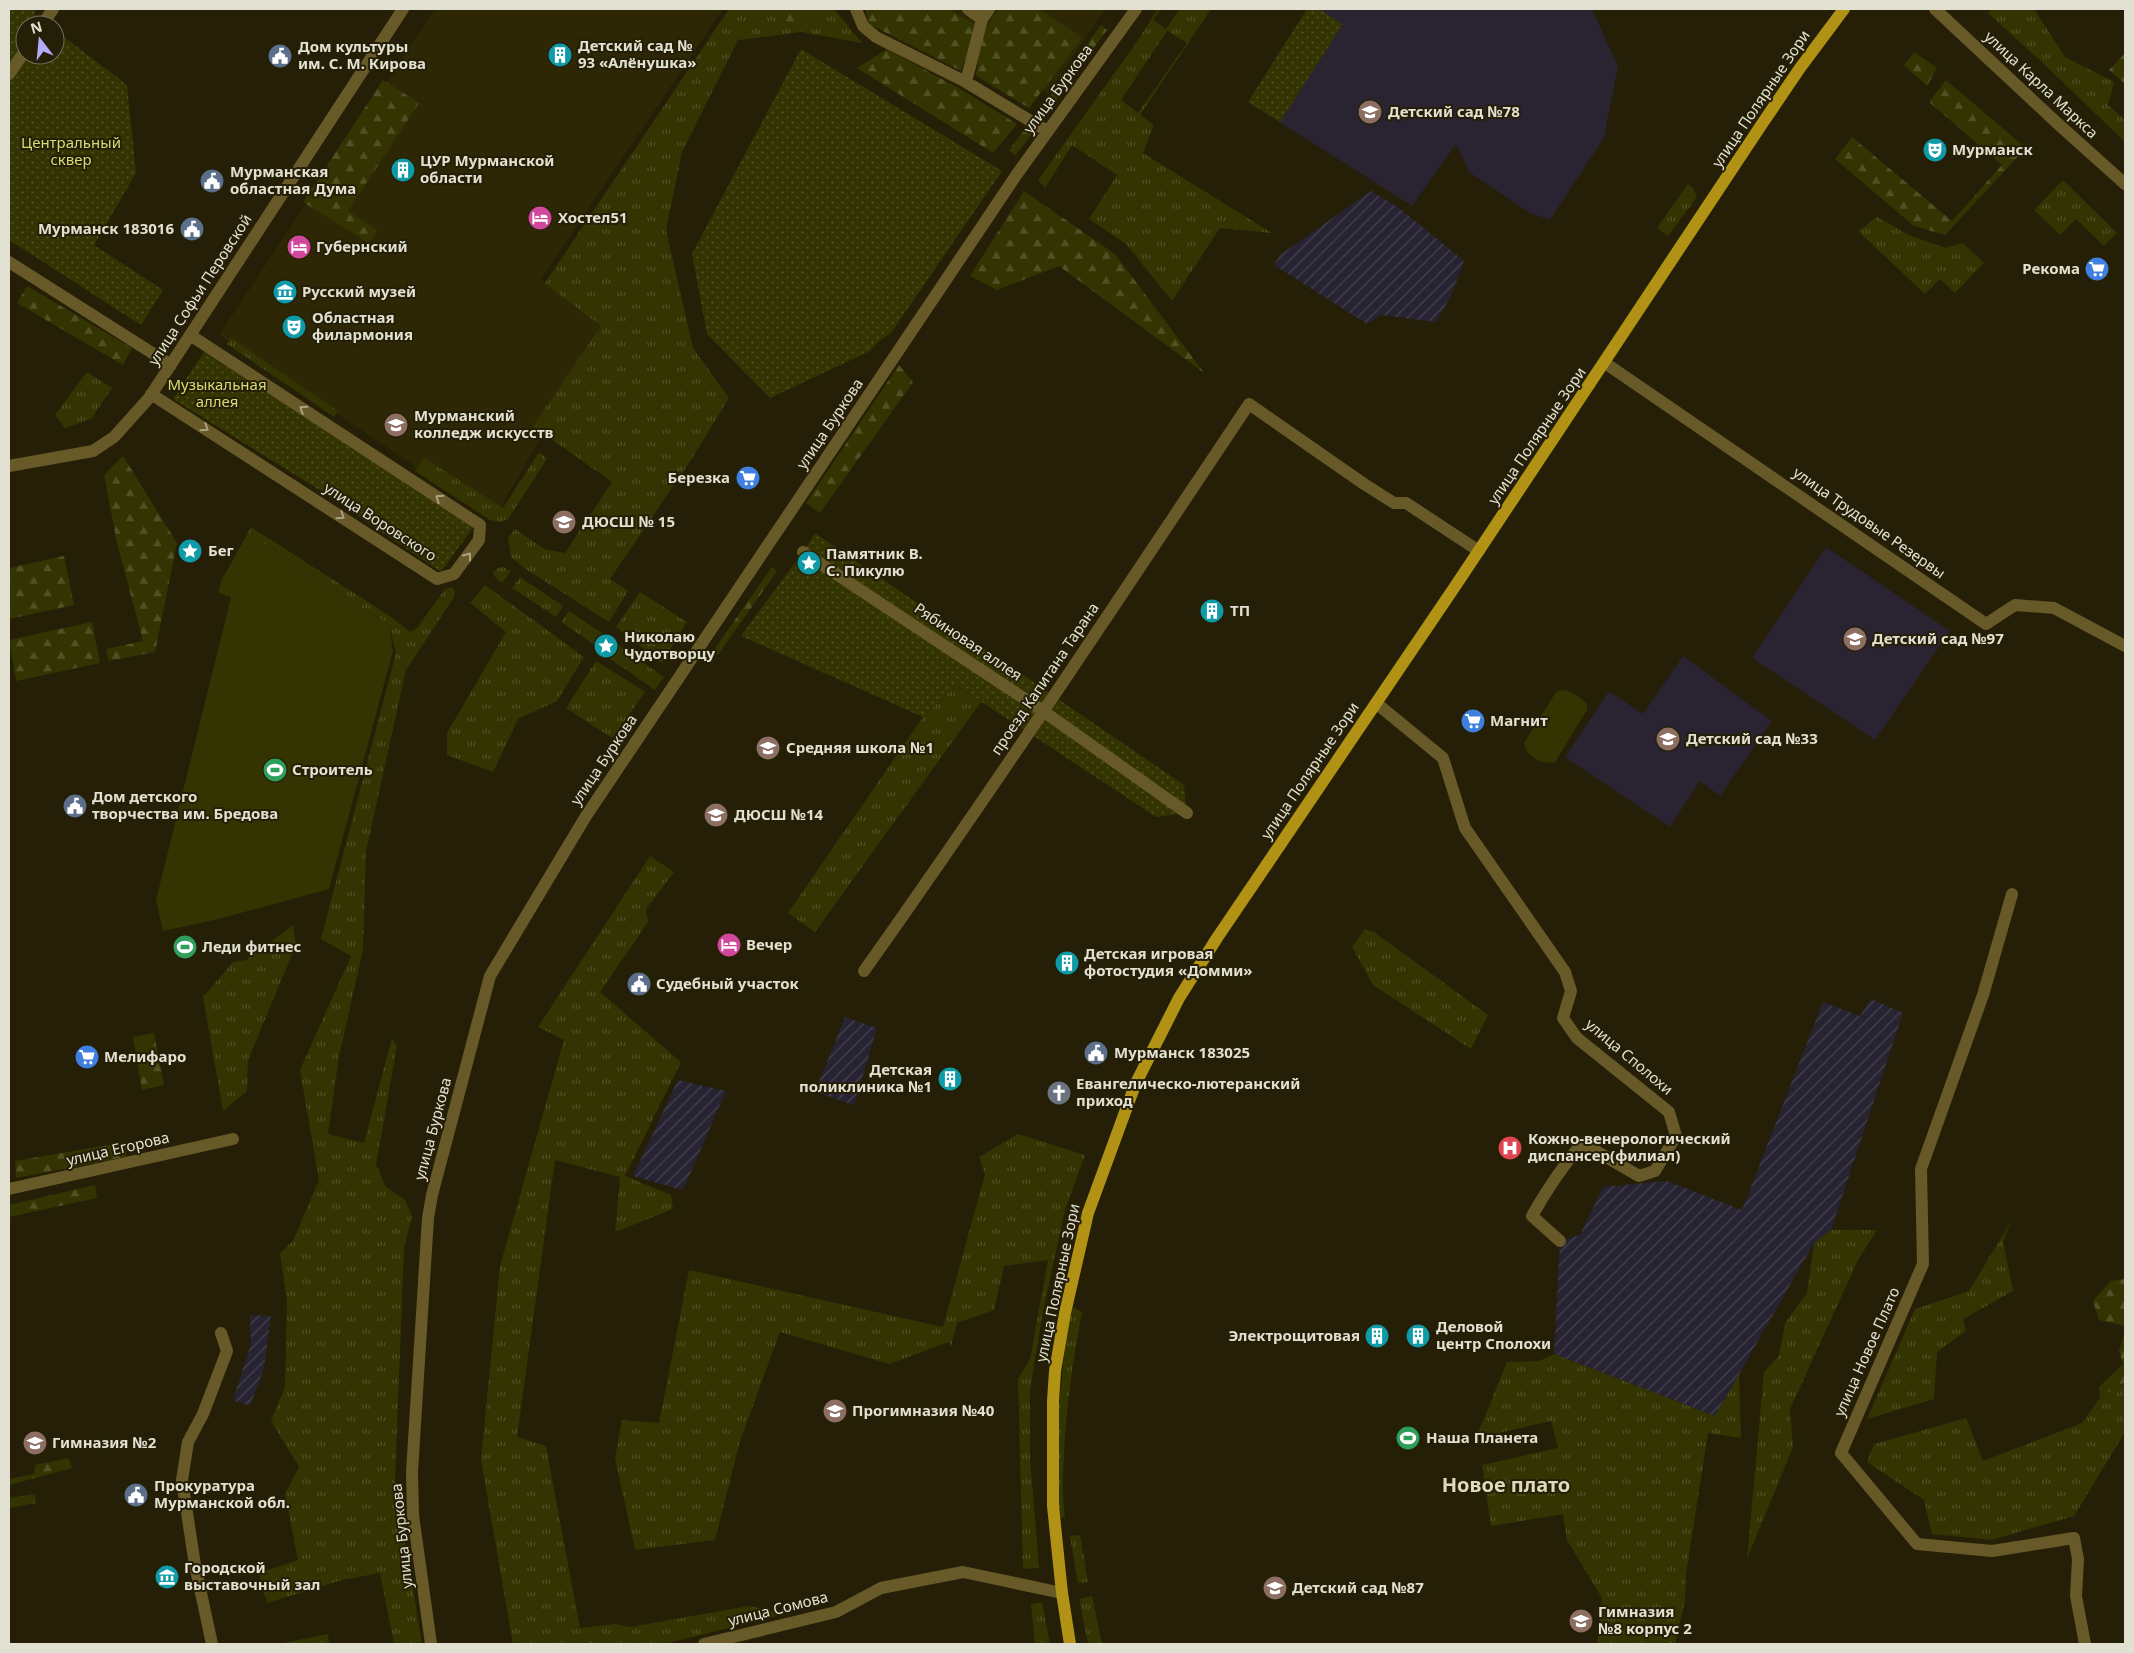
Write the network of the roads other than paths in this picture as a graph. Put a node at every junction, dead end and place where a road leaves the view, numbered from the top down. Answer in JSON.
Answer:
{"nodes":[{"id":1,"x":403,"y":9,"type":"edge"},
{"id":2,"x":856,"y":9,"type":"edge"},
{"id":3,"x":968,"y":9,"type":"edge"},
{"id":4,"x":1136,"y":9,"type":"edge"},
{"id":5,"x":1844,"y":9,"type":"edge"},
{"id":6,"x":1935,"y":9,"type":"edge"},
{"id":7,"x":986,"y":14,"type":"edge"},
{"id":8,"x":966,"y":82,"type":"junction"},
{"id":9,"x":1048,"y":131,"type":"junction"},
{"id":10,"x":2125,"y":184,"type":"edge"},
{"id":11,"x":9,"y":262,"type":"edge"},
{"id":12,"x":190,"y":335,"type":"junction"},
{"id":13,"x":1605,"y":363,"type":"junction"},
{"id":14,"x":171,"y":365,"type":"junction"},
{"id":15,"x":152,"y":394,"type":"junction"},
{"id":16,"x":9,"y":466,"type":"edge"},
{"id":17,"x":1478,"y":551,"type":"junction"},
{"id":18,"x":803,"y":552,"type":"dead end"},
{"id":19,"x":2125,"y":646,"type":"edge"},
{"id":20,"x":1376,"y":703,"type":"junction"},
{"id":21,"x":1043,"y":711,"type":"junction"},
{"id":22,"x":1187,"y":813,"type":"dead end"},
{"id":23,"x":2012,"y":894,"type":"dead end"},
{"id":24,"x":864,"y":971,"type":"dead end"},
{"id":25,"x":233,"y":1139,"type":"dead end"},
{"id":26,"x":9,"y":1189,"type":"edge"},
{"id":27,"x":1560,"y":1241,"type":"dead end"},
{"id":28,"x":221,"y":1333,"type":"dead end"},
{"id":29,"x":1062,"y":1592,"type":"junction"},
{"id":30,"x":212,"y":1644,"type":"edge"},
{"id":31,"x":431,"y":1644,"type":"edge"},
{"id":32,"x":704,"y":1644,"type":"edge"},
{"id":33,"x":1070,"y":1644,"type":"edge"},
{"id":34,"x":2085,"y":1644,"type":"edge"}],
"edges":[{"from":1,"to":12,"type":"street","name":"улица Софьи Перовской"},
{"from":2,"to":8,"type":"street"},
{"from":3,"to":7,"type":"street"},
{"from":4,"to":9,"type":"street","name":"улица Буркова"},
{"from":5,"to":13,"type":"main road","name":"улица Полярные Зори"},
{"from":6,"to":10,"type":"street","name":"улица Карла Маркса"},
{"from":7,"to":8,"type":"street"},
{"from":8,"to":9,"type":"street"},
{"from":9,"to":31,"type":"street","name":"улица Буркова"},
{"from":11,"to":14,"type":"street"},
{"from":12,"to":14,"type":"street","name":"улица Софьи Перовской"},
{"from":15,"to":12,"type":"street","name":"улица Воровского","one_way":true},
{"from":13,"to":17,"type":"main road","name":"улица Полярные Зори"},
{"from":13,"to":19,"type":"street","name":"улица Трудовые Резервы"},
{"from":14,"to":15,"type":"street","name":"улица Софьи Перовской"},
{"from":15,"to":16,"type":"street","name":"улица Софьи Перовской"},
{"from":17,"to":20,"type":"main road","name":"улица Полярные Зори"},
{"from":17,"to":21,"type":"street","name":"проезд Капитана Тарана"},
{"from":18,"to":21,"type":"street","name":"Рябиновая аллея"},
{"from":20,"to":27,"type":"street","name":"улица Сполохи"},
{"from":20,"to":29,"type":"main road","name":"улица Полярные Зори"},
{"from":21,"to":22,"type":"street","name":"Рябиновая аллея"},
{"from":21,"to":24,"type":"street","name":"проезд Капитана Тарана"},
{"from":23,"to":34,"type":"street","name":"улица Новое Плато"},
{"from":25,"to":26,"type":"street","name":"улица Егорова"},
{"from":28,"to":30,"type":"street"},
{"from":29,"to":32,"type":"street","name":"улица Сомова"},
{"from":29,"to":33,"type":"main road","name":"улица Полярные Зори"}]}
